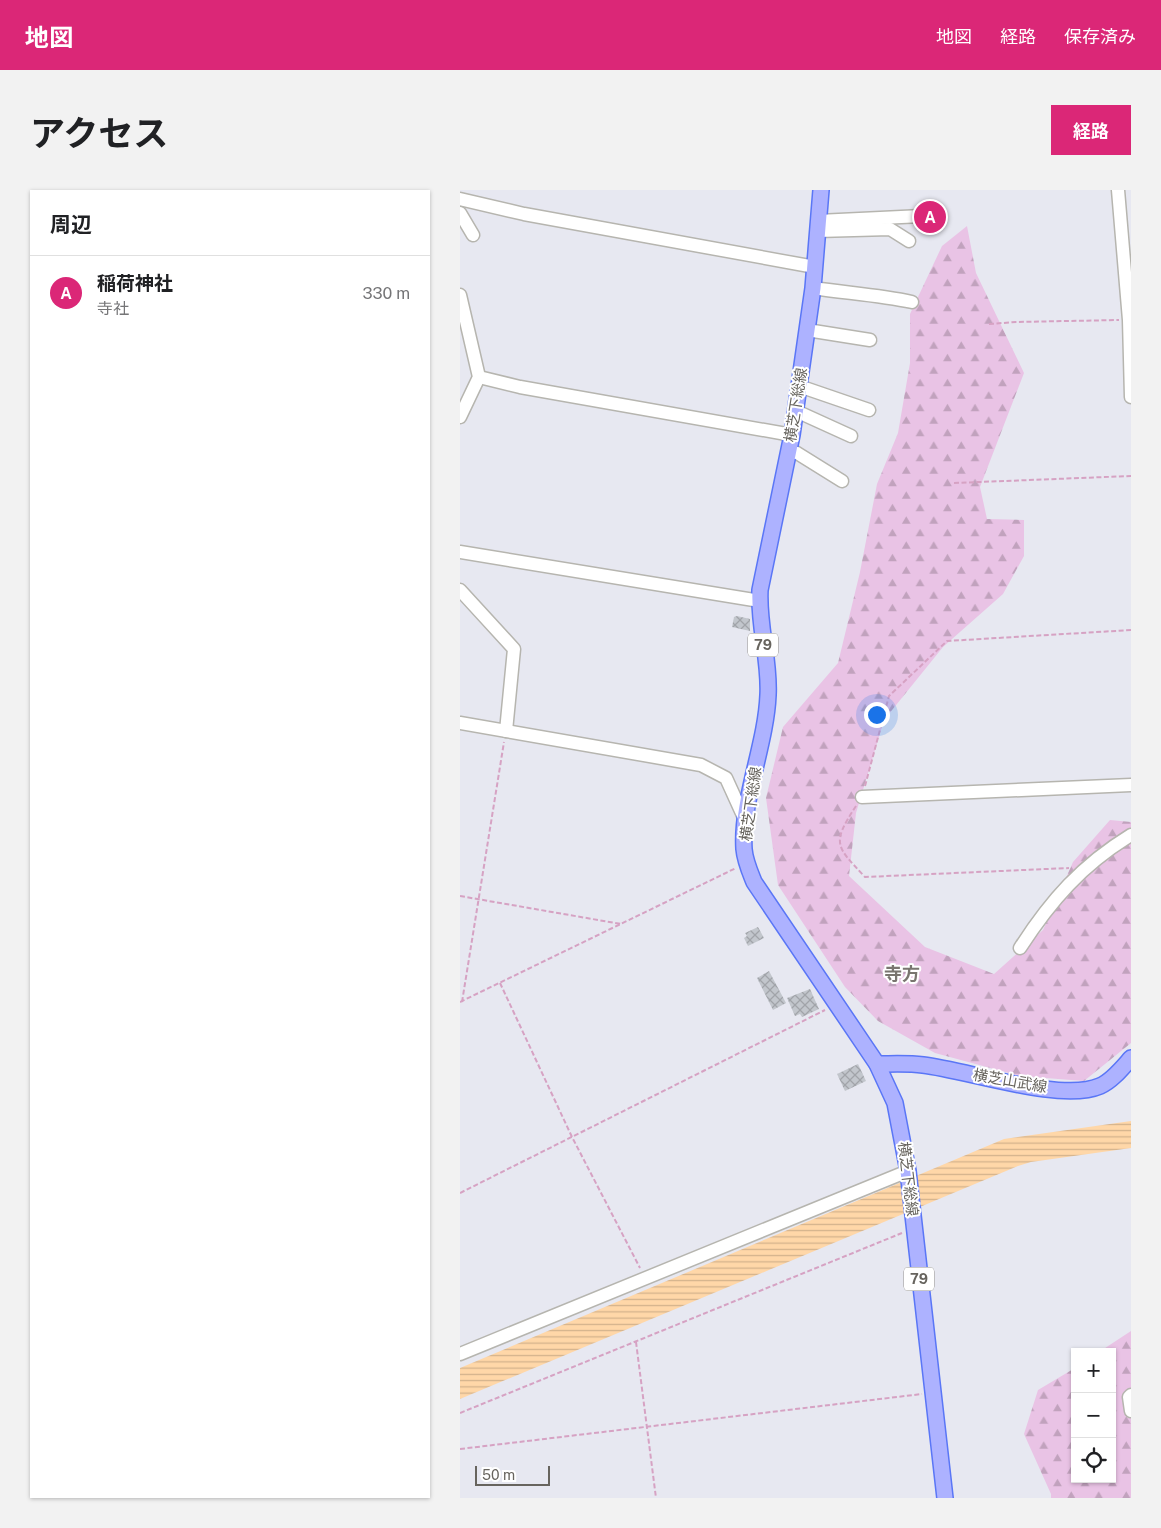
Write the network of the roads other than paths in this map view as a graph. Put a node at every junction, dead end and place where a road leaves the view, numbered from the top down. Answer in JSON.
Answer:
{"nodes":[{"id":1,"x":821,"y":190,"type":"edge"},
{"id":2,"x":1118,"y":190,"type":"edge"},
{"id":3,"x":460,"y":199,"type":"edge"},
{"id":4,"x":460,"y":213,"type":"edge"},
{"id":5,"x":922,"y":216,"type":"dead end"},
{"id":6,"x":818,"y":226,"type":"junction"},
{"id":7,"x":473,"y":234,"type":"dead end"},
{"id":8,"x":909,"y":241,"type":"dead end"},
{"id":9,"x":815,"y":267,"type":"junction"},
{"id":10,"x":813,"y":288,"type":"junction"},
{"id":11,"x":460,"y":295,"type":"edge"},
{"id":12,"x":912,"y":302,"type":"dead end"},
{"id":13,"x":464,"y":328,"type":"edge"},
{"id":14,"x":807,"y":330,"type":"junction"},
{"id":15,"x":870,"y":340,"type":"dead end"},
{"id":16,"x":480,"y":377,"type":"junction"},
{"id":17,"x":799,"y":386,"type":"junction"},
{"id":18,"x":1131,"y":397,"type":"edge"},
{"id":19,"x":796,"y":410,"type":"junction"},
{"id":20,"x":869,"y":410,"type":"dead end"},
{"id":21,"x":460,"y":417,"type":"edge"},
{"id":22,"x":792,"y":435,"type":"junction"},
{"id":23,"x":851,"y":436,"type":"dead end"},
{"id":24,"x":789,"y":452,"type":"junction"},
{"id":25,"x":842,"y":481,"type":"dead end"},
{"id":26,"x":460,"y":552,"type":"edge"},
{"id":27,"x":460,"y":590,"type":"edge"},
{"id":28,"x":760,"y":601,"type":"junction"},
{"id":29,"x":460,"y":723,"type":"edge"},
{"id":30,"x":506,"y":731,"type":"junction"},
{"id":31,"x":1131,"y":785,"type":"edge"},
{"id":32,"x":862,"y":797,"type":"dead end"},
{"id":33,"x":746,"y":822,"type":"junction"},
{"id":34,"x":1131,"y":835,"type":"edge"},
{"id":35,"x":1020,"y":948,"type":"dead end"},
{"id":36,"x":1131,"y":1058,"type":"edge"},
{"id":37,"x":877,"y":1064,"type":"junction"},
{"id":38,"x":908,"y":1171,"type":"junction"},
{"id":39,"x":460,"y":1354,"type":"edge"},
{"id":40,"x":1131,"y":1395,"type":"edge"},
{"id":41,"x":1131,"y":1411,"type":"edge"},
{"id":42,"x":944,"y":1498,"type":"edge"}],
"edges":[{"from":1,"to":6,"type":"main road","name":"横芝下総線","number":"79"},
{"from":2,"to":18,"type":"street"},
{"from":3,"to":9,"type":"street"},
{"from":4,"to":7,"type":"street"},
{"from":5,"to":6,"type":"street"},
{"from":6,"to":8,"type":"street"},
{"from":6,"to":9,"type":"main road","name":"横芝下総線","number":"79"},
{"from":9,"to":10,"type":"main road","name":"横芝下総線","number":"79"},
{"from":10,"to":12,"type":"street"},
{"from":10,"to":14,"type":"main road","name":"横芝下総線","number":"79"},
{"from":11,"to":13,"type":"street"},
{"from":13,"to":16,"type":"street"},
{"from":14,"to":15,"type":"street"},
{"from":14,"to":17,"type":"main road","name":"横芝下総線","number":"79"},
{"from":16,"to":21,"type":"street"},
{"from":16,"to":22,"type":"street"},
{"from":17,"to":19,"type":"main road","name":"横芝下総線","number":"79"},
{"from":17,"to":20,"type":"street"},
{"from":19,"to":22,"type":"main road","name":"横芝下総線","number":"79"},
{"from":19,"to":23,"type":"street"},
{"from":22,"to":24,"type":"main road","name":"横芝下総線","number":"79"},
{"from":24,"to":25,"type":"street"},
{"from":24,"to":28,"type":"main road","name":"横芝下総線","number":"79"},
{"from":26,"to":28,"type":"street"},
{"from":27,"to":30,"type":"street"},
{"from":28,"to":33,"type":"main road","name":"横芝下総線","number":"79"},
{"from":29,"to":30,"type":"street"},
{"from":30,"to":33,"type":"street"},
{"from":31,"to":32,"type":"street"},
{"from":33,"to":37,"type":"main road","name":"横芝下総線","number":"79"},
{"from":34,"to":35,"type":"street"},
{"from":36,"to":37,"type":"main road","name":"横芝山武線"},
{"from":37,"to":38,"type":"main road","name":"横芝下総線","number":"79"},
{"from":38,"to":39,"type":"street"},
{"from":38,"to":42,"type":"main road","name":"横芝下総線","number":"79"},
{"from":40,"to":41,"type":"street"}]}
